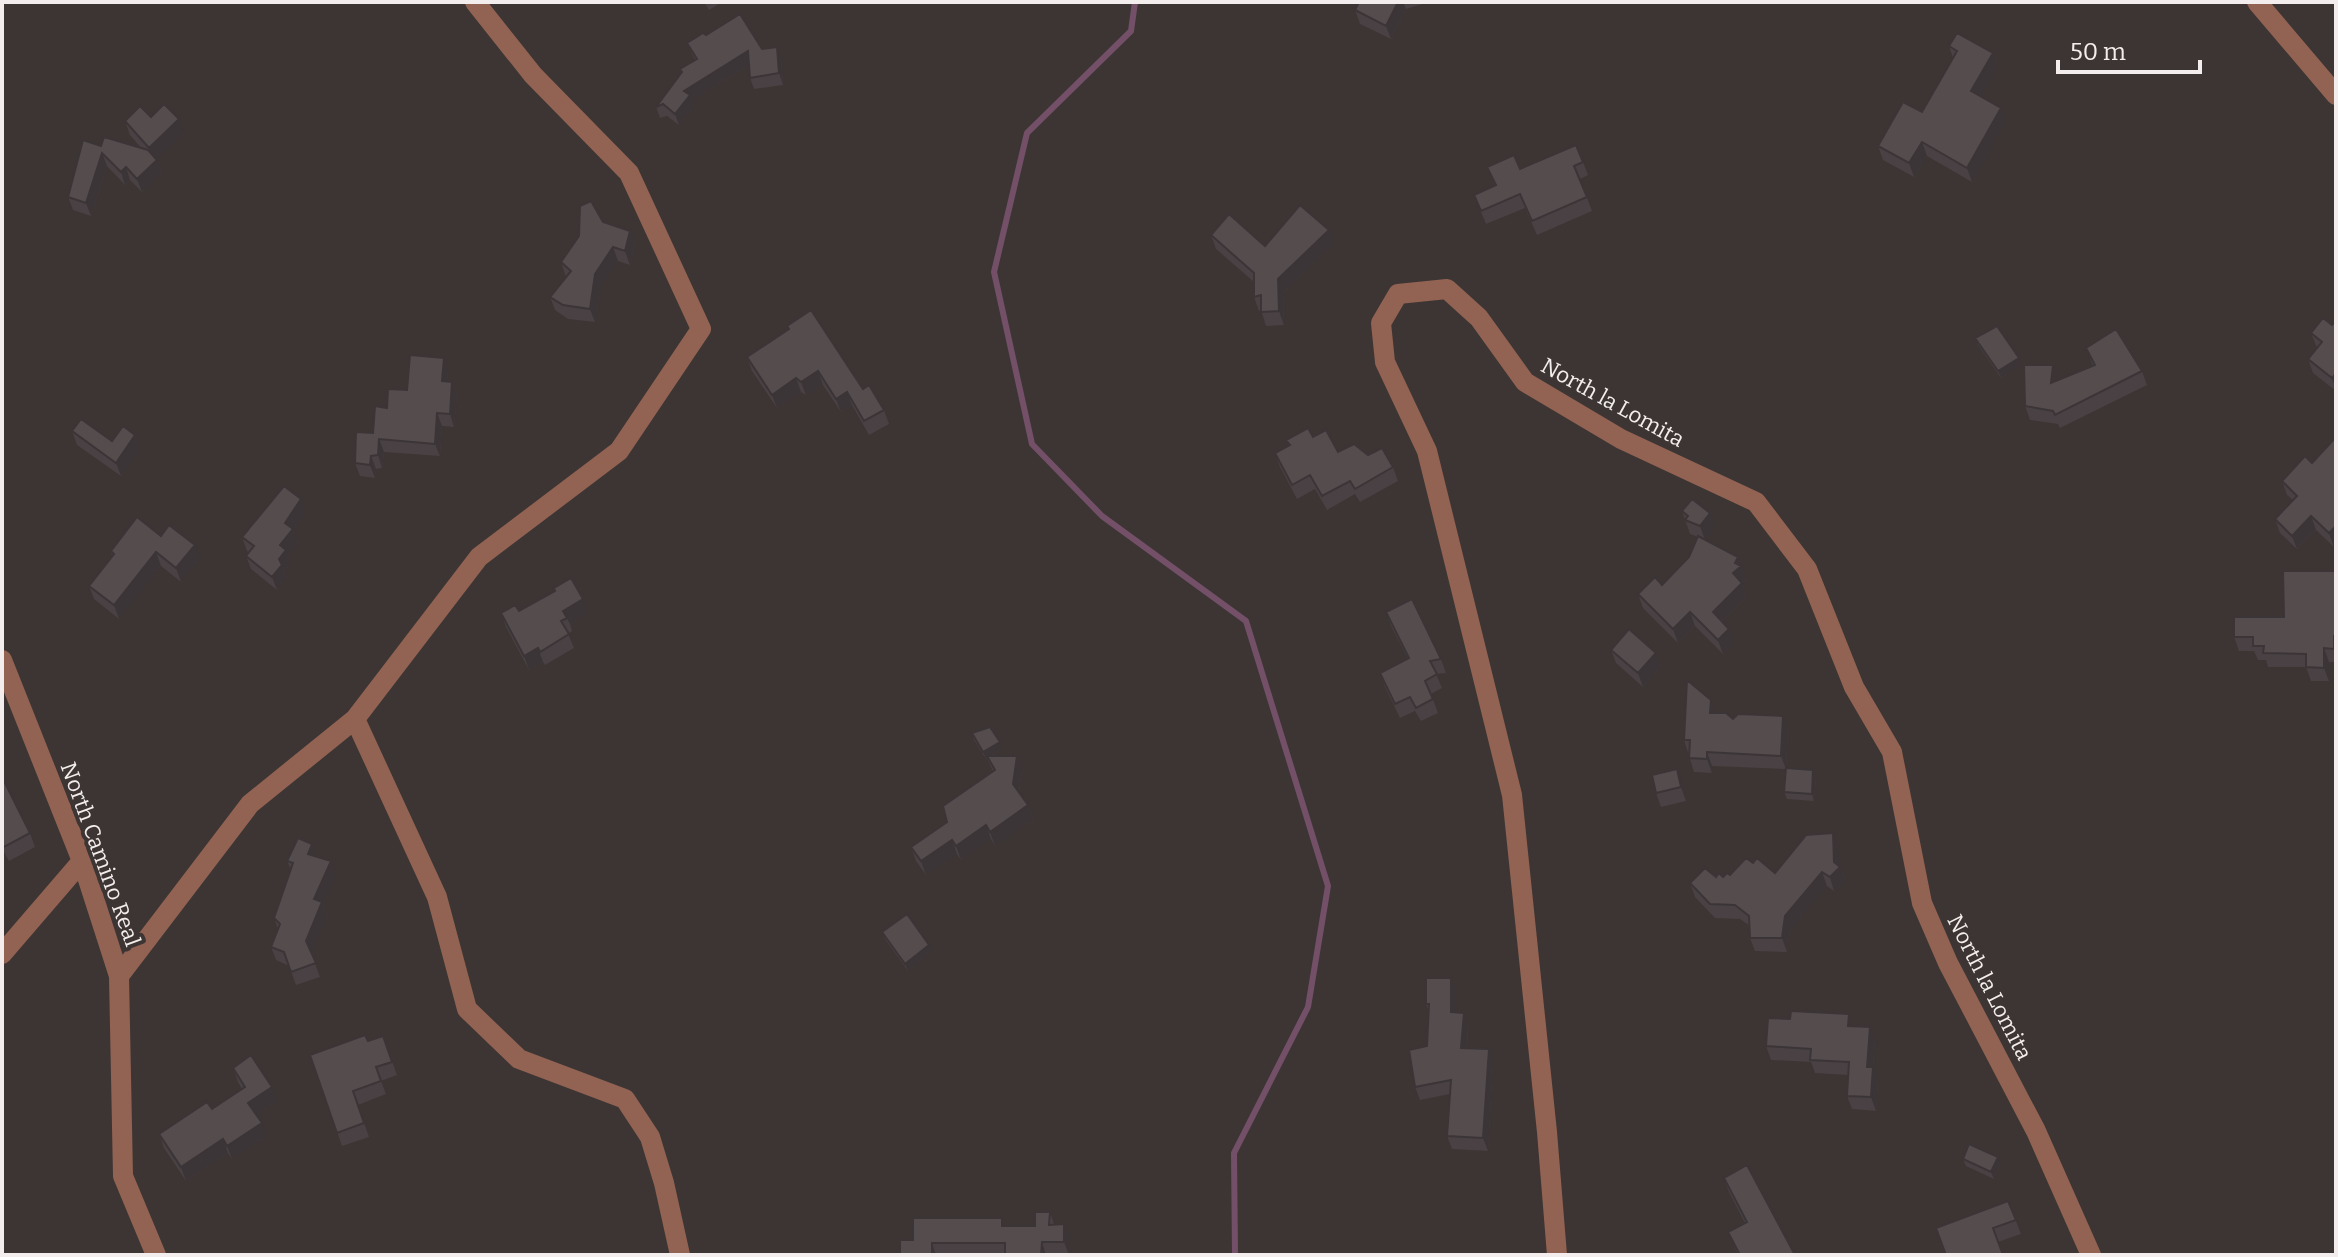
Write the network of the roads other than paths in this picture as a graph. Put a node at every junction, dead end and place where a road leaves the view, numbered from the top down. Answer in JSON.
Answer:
{"nodes":[{"id":1,"x":475,"y":2,"type":"edge"},
{"id":2,"x":2257,"y":2,"type":"edge"},
{"id":3,"x":2336,"y":95,"type":"edge"},
{"id":4,"x":2,"y":660,"type":"edge"},
{"id":5,"x":355,"y":719,"type":"junction"},
{"id":6,"x":82,"y":861,"type":"junction"},
{"id":7,"x":2,"y":954,"type":"edge"},
{"id":8,"x":119,"y":976,"type":"junction"},
{"id":9,"x":156,"y":1255,"type":"edge"},
{"id":10,"x":680,"y":1255,"type":"edge"},
{"id":11,"x":1557,"y":1255,"type":"edge"},
{"id":12,"x":2091,"y":1255,"type":"edge"}],
"edges":[{"from":1,"to":5,"type":"street"},
{"from":2,"to":3,"type":"street"},
{"from":4,"to":6,"type":"street","name":"North Camino Real"},
{"from":5,"to":8,"type":"street"},
{"from":5,"to":10,"type":"street"},
{"from":6,"to":7,"type":"street"},
{"from":6,"to":8,"type":"street","name":"North Camino Real"},
{"from":8,"to":9,"type":"street","name":"North Camino Real"},
{"from":11,"to":12,"type":"street","name":"North la Lomita"}]}
